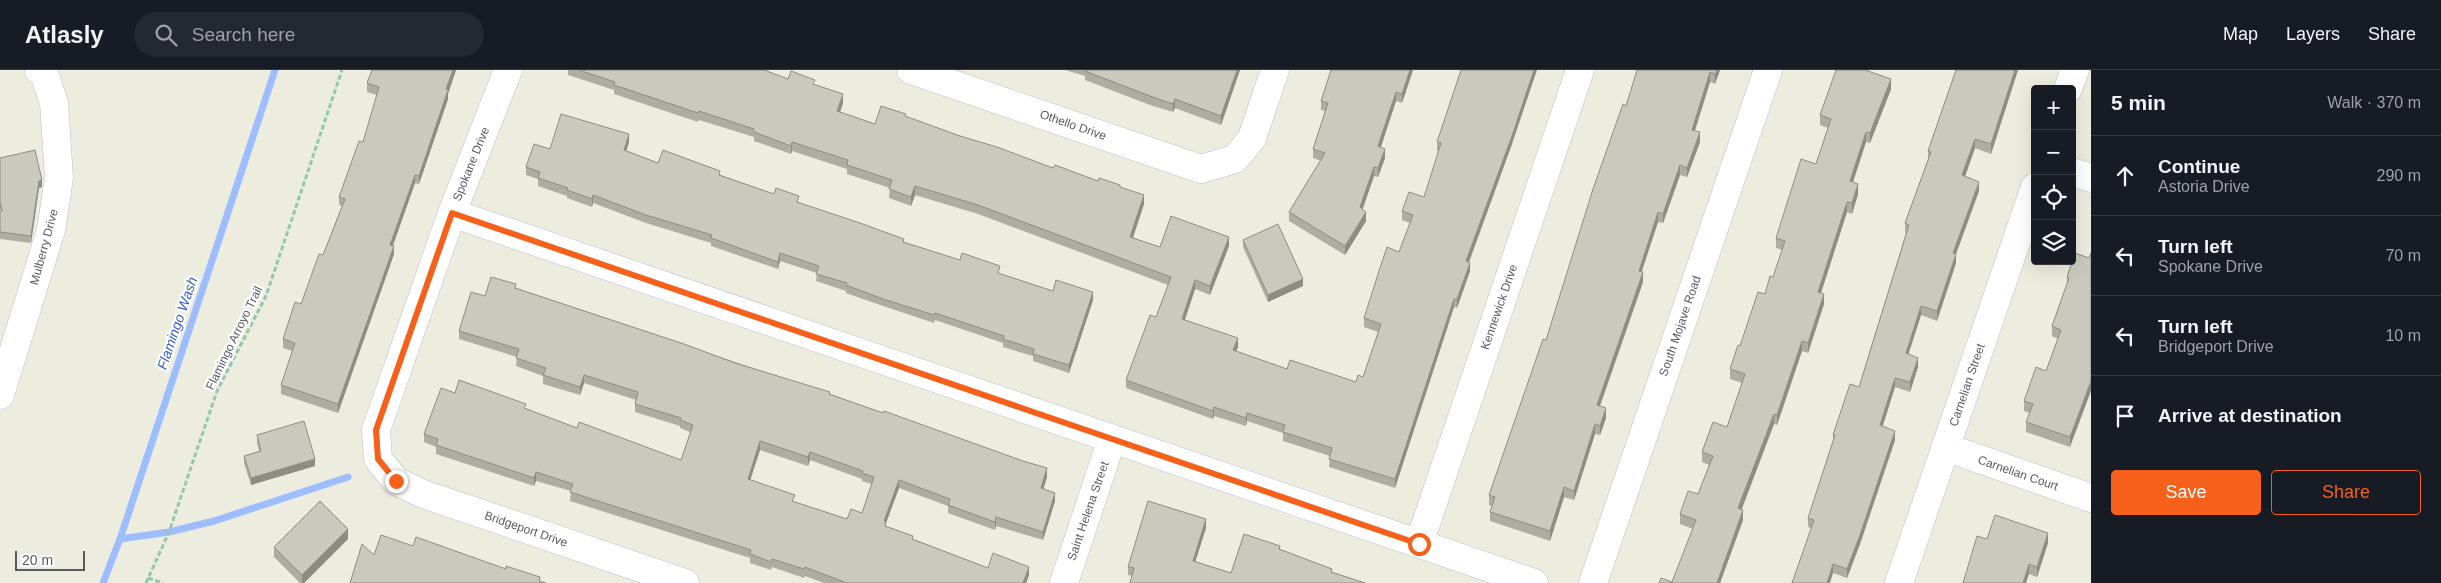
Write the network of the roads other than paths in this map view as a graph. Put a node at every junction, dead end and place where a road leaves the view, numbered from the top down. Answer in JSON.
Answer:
{"nodes":[{"id":1,"x":39,"y":70,"type":"edge"},
{"id":2,"x":508,"y":70,"type":"edge"},
{"id":3,"x":911,"y":70,"type":"edge"},
{"id":4,"x":1275,"y":70,"type":"edge"},
{"id":5,"x":1580,"y":70,"type":"edge"},
{"id":6,"x":1768,"y":70,"type":"edge"},
{"id":7,"x":2075,"y":70,"type":"edge"},
{"id":8,"x":2069,"y":85,"type":"edge"},
{"id":9,"x":2076,"y":173,"type":"edge"},
{"id":10,"x":2091,"y":178,"type":"edge"},
{"id":11,"x":2031,"y":199,"type":"edge"},
{"id":12,"x":452,"y":213,"type":"junction"},
{"id":13,"x":0,"y":394,"type":"edge"},
{"id":14,"x":1112,"y":439,"type":"junction"},
{"id":15,"x":1946,"y":448,"type":"junction"},
{"id":16,"x":378,"y":459,"type":"joint"},
{"id":17,"x":2091,"y":498,"type":"edge"},
{"id":18,"x":1419,"y":544,"type":"junction"},
{"id":19,"x":685,"y":583,"type":"edge"},
{"id":20,"x":1064,"y":583,"type":"edge"},
{"id":21,"x":1534,"y":583,"type":"edge"},
{"id":22,"x":1593,"y":583,"type":"edge"},
{"id":23,"x":1899,"y":583,"type":"edge"}],
"edges":[{"from":1,"to":13,"type":"street","name":"Mulberry Drive"},
{"from":2,"to":12,"type":"street","name":"Spokane Drive"},
{"from":3,"to":4,"type":"street","name":"Othello Drive"},
{"from":5,"to":18,"type":"street","name":"Kennewick Drive"},
{"from":6,"to":22,"type":"street","name":"South Mojave Road"},
{"from":7,"to":8,"type":"street"},
{"from":9,"to":10,"type":"street"},
{"from":11,"to":15,"type":"street","name":"Carnelian Street"},
{"from":12,"to":14,"type":"street"},
{"from":12,"to":16,"type":"street","name":"Spokane Drive"},
{"from":14,"to":18,"type":"street"},
{"from":14,"to":20,"type":"street","name":"Saint Helena Street"},
{"from":15,"to":17,"type":"street","name":"Carnelian Court"},
{"from":15,"to":23,"type":"street","name":"Carnelian Street"},
{"from":16,"to":19,"type":"street","name":"Bridgeport Drive"},
{"from":18,"to":21,"type":"street"}]}
